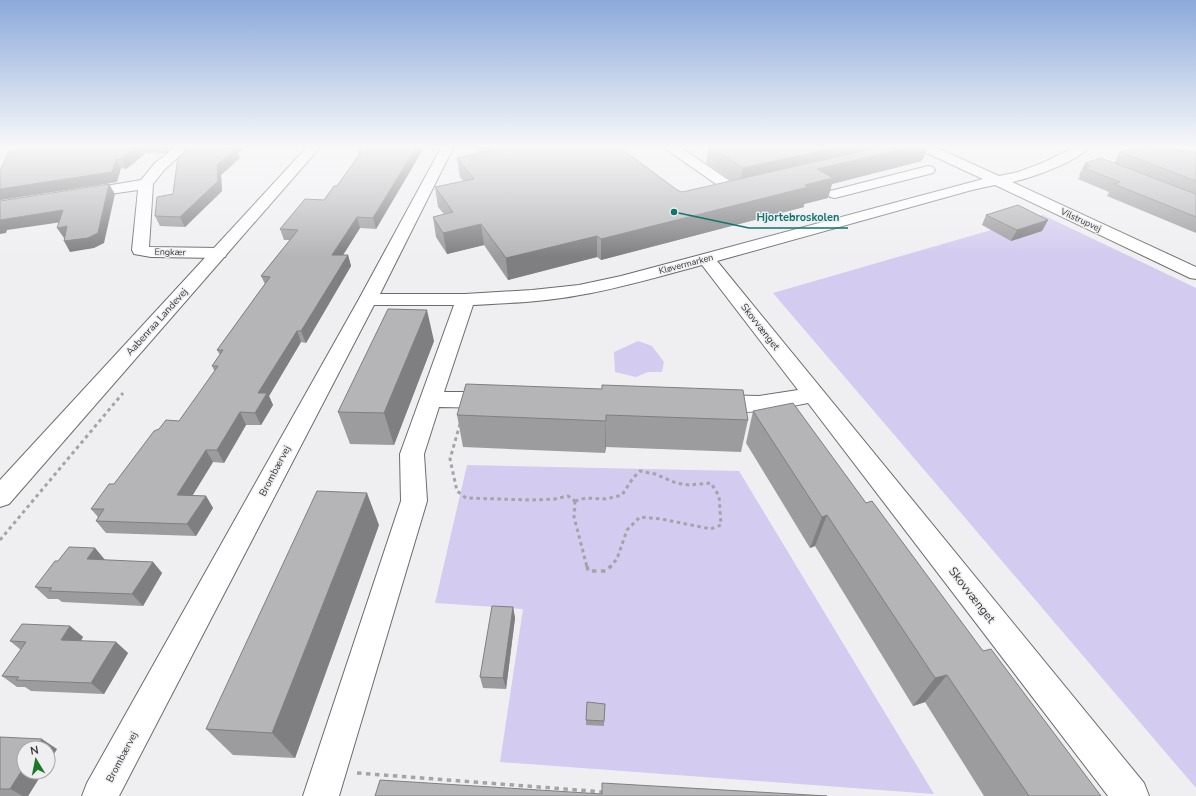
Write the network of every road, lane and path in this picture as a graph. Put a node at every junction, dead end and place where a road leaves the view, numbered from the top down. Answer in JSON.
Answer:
{"nodes":[{"id":1,"x":282,"y":183,"type":"edge"},
{"id":2,"x":429,"y":183,"type":"edge"},
{"id":3,"x":724,"y":183,"type":"edge"},
{"id":4,"x":877,"y":183,"type":"edge"},
{"id":5,"x":984,"y":183,"type":"edge"},
{"id":6,"x":1003,"y":183,"type":"edge"},
{"id":7,"x":146,"y":184,"type":"joint"},
{"id":8,"x":870,"y":185,"type":"junction"},
{"id":9,"x":753,"y":189,"type":"edge"},
{"id":10,"x":738,"y":193,"type":"junction"},
{"id":11,"x":835,"y":194,"type":"dead end"},
{"id":12,"x":69,"y":196,"type":"edge"},
{"id":13,"x":716,"y":198,"type":"edge"},
{"id":14,"x":905,"y":204,"type":"junction"},
{"id":15,"x":219,"y":253,"type":"junction"},
{"id":16,"x":706,"y":259,"type":"junction"},
{"id":17,"x":1196,"y":274,"type":"edge"},
{"id":18,"x":368,"y":299,"type":"junction"},
{"id":19,"x":465,"y":300,"type":"junction"},
{"id":20,"x":814,"y":395,"type":"junction"},
{"id":21,"x":430,"y":398,"type":"junction"},
{"id":22,"x":466,"y":399,"type":"junction"},
{"id":23,"x":514,"y":400,"type":"edge"},
{"id":24,"x":696,"y":403,"type":"edge"},
{"id":25,"x":0,"y":498,"type":"edge"},
{"id":26,"x":575,"y":501,"type":"junction"},
{"id":27,"x":329,"y":771,"type":"junction"},
{"id":28,"x":612,"y":792,"type":"edge"},
{"id":29,"x":100,"y":796,"type":"edge"},
{"id":30,"x":321,"y":796,"type":"edge"},
{"id":31,"x":1131,"y":796,"type":"edge"}],
"edges":[{"from":1,"to":15,"type":"street","name":"Aabenraa Landevej"},
{"from":2,"to":18,"type":"street","name":"Brombærvej"},
{"from":3,"to":10,"type":"street"},
{"from":4,"to":8,"type":"street"},
{"from":5,"to":14,"type":"street","name":"Kløvermarken"},
{"from":6,"to":17,"type":"street","name":"Vilstrupvej"},
{"from":7,"to":12,"type":"street"},
{"from":7,"to":15,"type":"street","name":"Engkær"},
{"from":8,"to":11,"type":"street"},
{"from":8,"to":14,"type":"street"},
{"from":9,"to":10,"type":"street"},
{"from":10,"to":13,"type":"street"},
{"from":14,"to":16,"type":"street","name":"Kløvermarken"},
{"from":15,"to":25,"type":"street","name":"Aabenraa Landevej"},
{"from":16,"to":19,"type":"street","name":"Kløvermarken"},
{"from":16,"to":20,"type":"street","name":"Skovvænget"},
{"from":18,"to":19,"type":"street","name":"Kløvermarken"},
{"from":18,"to":29,"type":"street","name":"Brombærvej"},
{"from":19,"to":21,"type":"street"},
{"from":20,"to":24,"type":"street"},
{"from":20,"to":31,"type":"street","name":"Skovvænget"},
{"from":21,"to":22,"type":"street"},
{"from":21,"to":27,"type":"street"},
{"from":22,"to":23,"type":"street"},
{"from":22,"to":26,"type":"path"},
{"from":26,"to":26,"type":"path"},
{"from":27,"to":28,"type":"path"},
{"from":27,"to":30,"type":"street"}]}
